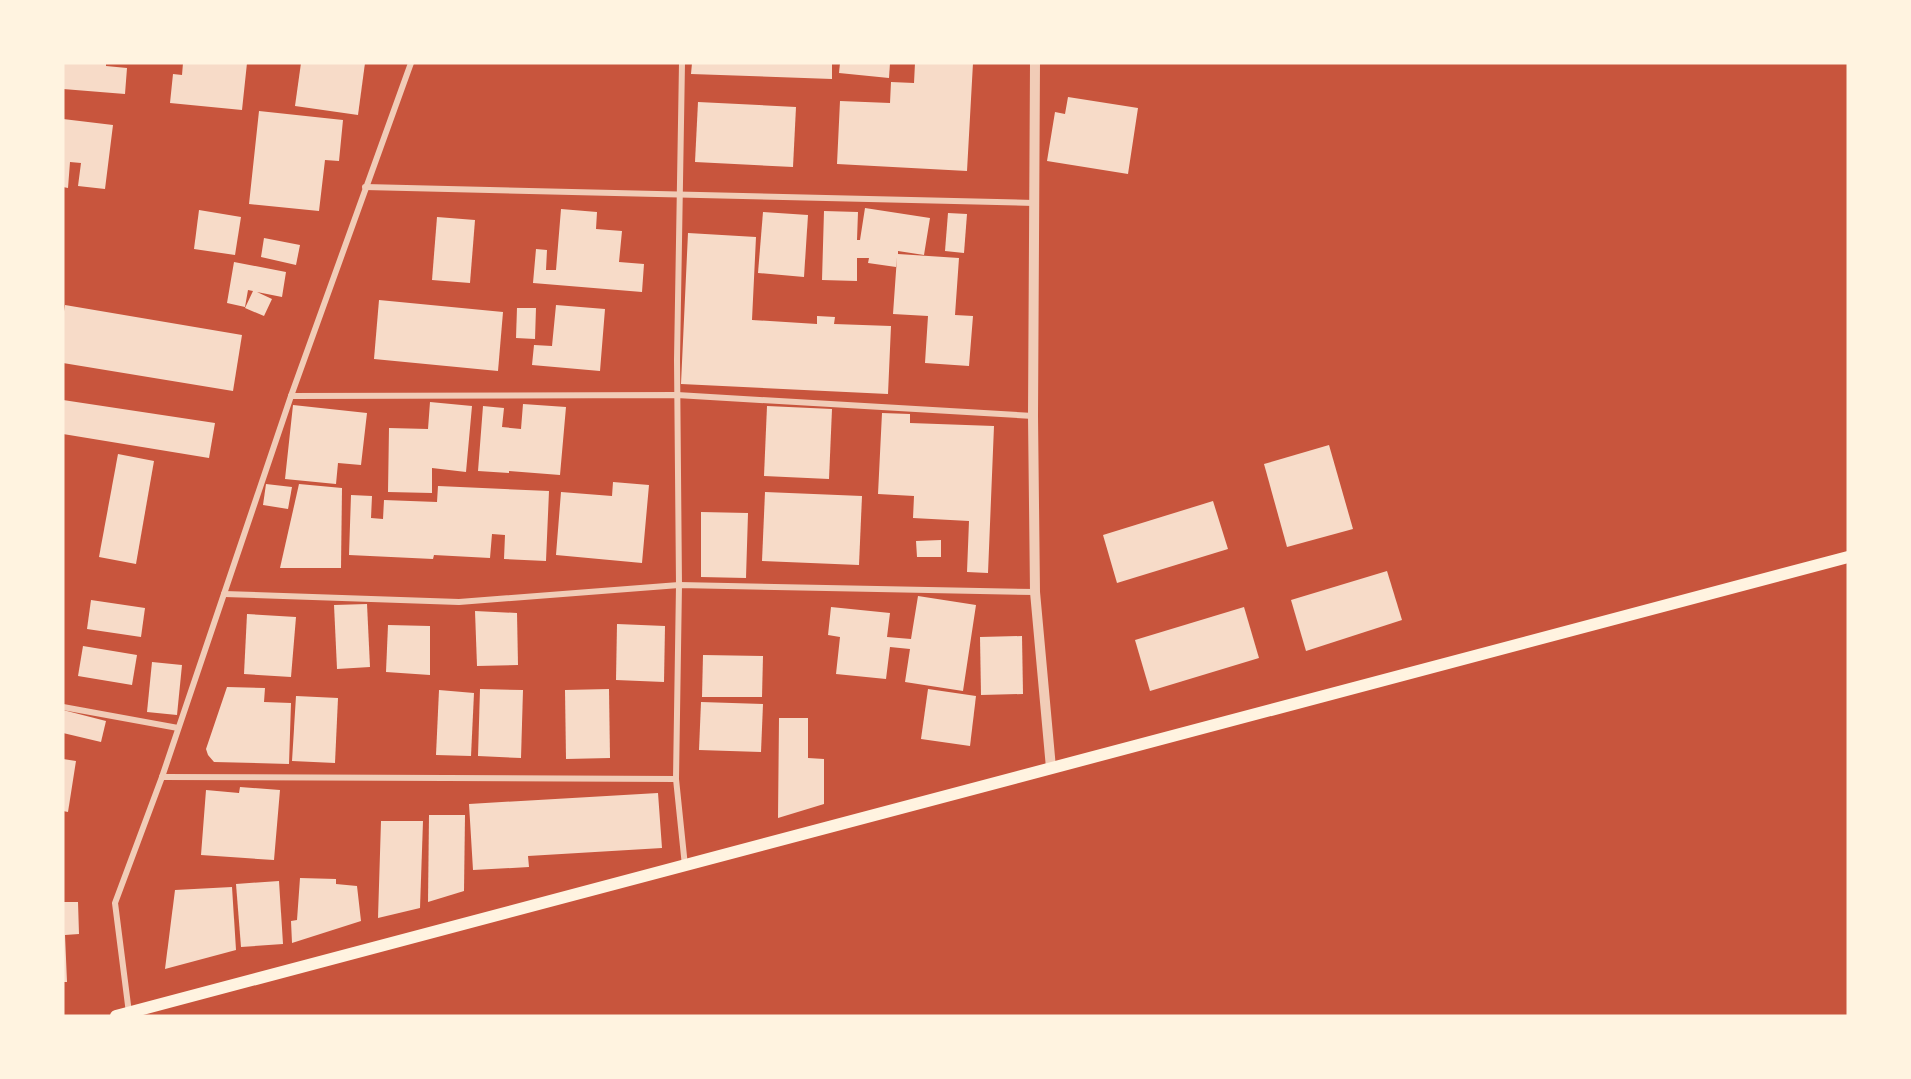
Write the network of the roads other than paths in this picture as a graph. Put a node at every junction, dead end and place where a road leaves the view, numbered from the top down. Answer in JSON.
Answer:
{"nodes":[{"id":1,"x":411,"y":63,"type":"edge"},
{"id":2,"x":682,"y":63,"type":"edge"},
{"id":3,"x":1035,"y":63,"type":"edge"},
{"id":4,"x":365,"y":187,"type":"junction"},
{"id":5,"x":681,"y":195,"type":"junction"},
{"id":6,"x":1034,"y":203,"type":"junction"},
{"id":7,"x":677,"y":395,"type":"junction"},
{"id":8,"x":291,"y":396,"type":"junction"},
{"id":9,"x":1033,"y":416,"type":"junction"},
{"id":10,"x":1848,"y":557,"type":"edge"},
{"id":11,"x":679,"y":585,"type":"junction"},
{"id":12,"x":1035,"y":592,"type":"junction"},
{"id":13,"x":224,"y":594,"type":"junction"},
{"id":14,"x":63,"y":707,"type":"edge"},
{"id":15,"x":178,"y":728,"type":"junction"},
{"id":16,"x":1051,"y":768,"type":"junction"},
{"id":17,"x":162,"y":777,"type":"junction"},
{"id":18,"x":676,"y":779,"type":"junction"},
{"id":19,"x":685,"y":866,"type":"junction"},
{"id":20,"x":129,"y":1013,"type":"junction"},
{"id":21,"x":116,"y":1016,"type":"edge"}],
"edges":[{"from":1,"to":4,"type":"street"},
{"from":2,"to":5,"type":"street"},
{"from":3,"to":6,"type":"street"},
{"from":4,"to":5,"type":"street"},
{"from":4,"to":8,"type":"street"},
{"from":5,"to":6,"type":"street"},
{"from":5,"to":7,"type":"street"},
{"from":6,"to":9,"type":"street"},
{"from":7,"to":8,"type":"street"},
{"from":7,"to":9,"type":"street"},
{"from":7,"to":11,"type":"street"},
{"from":8,"to":13,"type":"street"},
{"from":9,"to":12,"type":"street"},
{"from":10,"to":16,"type":"main road"},
{"from":11,"to":12,"type":"street"},
{"from":11,"to":13,"type":"street"},
{"from":11,"to":18,"type":"street"},
{"from":12,"to":16,"type":"street"},
{"from":13,"to":15,"type":"street"},
{"from":14,"to":15,"type":"street"},
{"from":15,"to":17,"type":"street"},
{"from":16,"to":19,"type":"main road"},
{"from":17,"to":18,"type":"street"},
{"from":17,"to":20,"type":"street"},
{"from":18,"to":19,"type":"street"},
{"from":19,"to":20,"type":"main road"},
{"from":20,"to":21,"type":"main road"}]}
